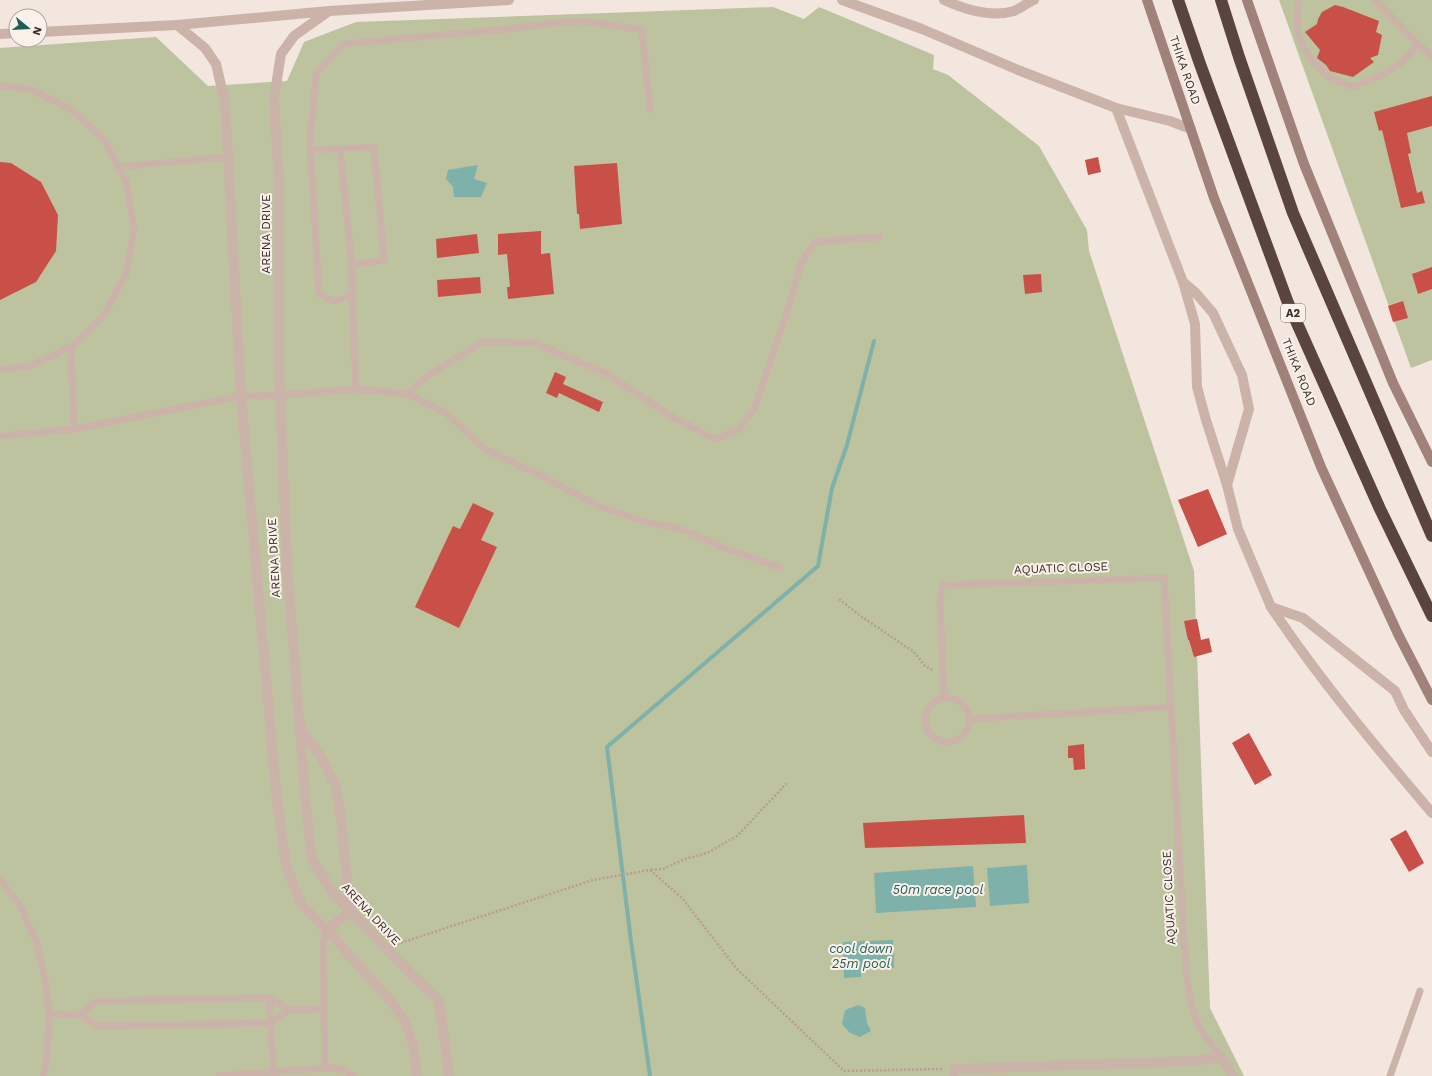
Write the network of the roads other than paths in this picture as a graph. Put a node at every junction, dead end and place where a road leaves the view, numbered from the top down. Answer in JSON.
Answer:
{"nodes":[{"id":1,"x":509,"y":0,"type":"edge"},
{"id":2,"x":842,"y":0,"type":"edge"},
{"id":3,"x":944,"y":0,"type":"edge"},
{"id":4,"x":1034,"y":0,"type":"edge"},
{"id":5,"x":1147,"y":0,"type":"edge"},
{"id":6,"x":1178,"y":0,"type":"edge"},
{"id":7,"x":1221,"y":0,"type":"edge"},
{"id":8,"x":1247,"y":0,"type":"edge"},
{"id":9,"x":1300,"y":0,"type":"edge"},
{"id":10,"x":1375,"y":0,"type":"edge"},
{"id":11,"x":329,"y":11,"type":"junction"},
{"id":12,"x":177,"y":25,"type":"junction"},
{"id":13,"x":48,"y":32,"type":"edge"},
{"id":14,"x":1418,"y":44,"type":"junction"},
{"id":15,"x":1432,"y":56,"type":"edge"},
{"id":16,"x":0,"y":86,"type":"edge"},
{"id":17,"x":1116,"y":108,"type":"junction"},
{"id":18,"x":650,"y":110,"type":"dead end"},
{"id":19,"x":1191,"y":129,"type":"junction"},
{"id":20,"x":340,"y":148,"type":"junction"},
{"id":21,"x":311,"y":150,"type":"junction"},
{"id":22,"x":228,"y":157,"type":"junction"},
{"id":23,"x":118,"y":167,"type":"junction"},
{"id":24,"x":880,"y":237,"type":"dead end"},
{"id":25,"x":352,"y":265,"type":"junction"},
{"id":26,"x":1183,"y":282,"type":"junction"},
{"id":27,"x":352,"y":296,"type":"junction"},
{"id":28,"x":71,"y":347,"type":"junction"},
{"id":29,"x":0,"y":369,"type":"edge"},
{"id":30,"x":356,"y":389,"type":"junction"},
{"id":31,"x":408,"y":394,"type":"junction"},
{"id":32,"x":281,"y":395,"type":"junction"},
{"id":33,"x":241,"y":396,"type":"junction"},
{"id":34,"x":74,"y":430,"type":"junction"},
{"id":35,"x":0,"y":436,"type":"edge"},
{"id":36,"x":1432,"y":462,"type":"edge"},
{"id":37,"x":1227,"y":485,"type":"junction"},
{"id":38,"x":1432,"y":536,"type":"edge"},
{"id":39,"x":780,"y":568,"type":"dead end"},
{"id":40,"x":1271,"y":607,"type":"junction"},
{"id":41,"x":1432,"y":616,"type":"edge"},
{"id":42,"x":944,"y":698,"type":"junction"},
{"id":43,"x":1432,"y":700,"type":"edge"},
{"id":44,"x":1171,"y":707,"type":"junction"},
{"id":45,"x":969,"y":719,"type":"junction"},
{"id":46,"x":300,"y":728,"type":"junction"},
{"id":47,"x":1432,"y":752,"type":"edge"},
{"id":48,"x":1432,"y":813,"type":"edge"},
{"id":49,"x":0,"y":880,"type":"edge"},
{"id":50,"x":350,"y":911,"type":"junction"},
{"id":51,"x":327,"y":931,"type":"junction"},
{"id":52,"x":1420,"y":991,"type":"dead end"},
{"id":53,"x":270,"y":998,"type":"junction"},
{"id":54,"x":323,"y":1009,"type":"junction"},
{"id":55,"x":290,"y":1010,"type":"junction"},
{"id":56,"x":49,"y":1014,"type":"junction"},
{"id":57,"x":78,"y":1015,"type":"junction"},
{"id":58,"x":270,"y":1023,"type":"junction"},
{"id":59,"x":1221,"y":1056,"type":"junction"},
{"id":60,"x":325,"y":1068,"type":"junction"},
{"id":61,"x":274,"y":1072,"type":"junction"},
{"id":62,"x":983,"y":1072,"type":"edge"},
{"id":63,"x":954,"y":1073,"type":"edge"},
{"id":64,"x":43,"y":1076,"type":"edge"},
{"id":65,"x":219,"y":1076,"type":"edge"},
{"id":66,"x":352,"y":1076,"type":"edge"},
{"id":67,"x":417,"y":1076,"type":"edge"},
{"id":68,"x":449,"y":1076,"type":"edge"},
{"id":69,"x":1233,"y":1076,"type":"edge"},
{"id":70,"x":1390,"y":1076,"type":"edge"}],
"edges":[{"from":1,"to":11,"type":"street"},
{"from":2,"to":17,"type":"street"},
{"from":3,"to":4,"type":"street"},
{"from":5,"to":19,"type":"main road","name":"THIKA ROAD"},
{"from":6,"to":41,"type":"highway","name":"THIKA ROAD","number":"A2"},
{"from":7,"to":38,"type":"highway"},
{"from":8,"to":36,"type":"main road"},
{"from":9,"to":14,"type":"lane"},
{"from":10,"to":14,"type":"lane"},
{"from":11,"to":12,"type":"street"},
{"from":11,"to":32,"type":"street","name":"ARENA DRIVE"},
{"from":12,"to":13,"type":"street"},
{"from":12,"to":22,"type":"street","name":"ARENA DRIVE"},
{"from":14,"to":15,"type":"lane"},
{"from":16,"to":23,"type":"lane"},
{"from":17,"to":19,"type":"street"},
{"from":17,"to":26,"type":"street"},
{"from":18,"to":21,"type":"lane"},
{"from":19,"to":43,"type":"main road","name":"THIKA ROAD"},
{"from":20,"to":21,"type":"lane"},
{"from":20,"to":25,"type":"lane"},
{"from":20,"to":25,"type":"lane"},
{"from":21,"to":27,"type":"lane"},
{"from":22,"to":23,"type":"lane"},
{"from":22,"to":33,"type":"street","name":"ARENA DRIVE"},
{"from":23,"to":28,"type":"lane"},
{"from":24,"to":31,"type":"lane"},
{"from":25,"to":27,"type":"lane"},
{"from":26,"to":37,"type":"street"},
{"from":26,"to":37,"type":"street"},
{"from":27,"to":30,"type":"lane"},
{"from":28,"to":29,"type":"lane"},
{"from":28,"to":34,"type":"lane"},
{"from":30,"to":31,"type":"lane"},
{"from":30,"to":32,"type":"lane"},
{"from":31,"to":39,"type":"lane"},
{"from":32,"to":33,"type":"lane"},
{"from":32,"to":46,"type":"street","name":"ARENA DRIVE"},
{"from":33,"to":34,"type":"lane"},
{"from":33,"to":51,"type":"street","name":"ARENA DRIVE"},
{"from":34,"to":35,"type":"lane"},
{"from":37,"to":40,"type":"street"},
{"from":40,"to":47,"type":"street"},
{"from":40,"to":48,"type":"street"},
{"from":42,"to":44,"type":"lane","name":"AQUATIC CLOSE"},
{"from":42,"to":45,"type":"lane"},
{"from":42,"to":45,"type":"lane"},
{"from":44,"to":45,"type":"lane"},
{"from":44,"to":59,"type":"lane","name":"AQUATIC CLOSE"},
{"from":46,"to":50,"type":"street"},
{"from":46,"to":50,"type":"street","name":"ARENA DRIVE"},
{"from":49,"to":56,"type":"lane"},
{"from":50,"to":51,"type":"street"},
{"from":50,"to":68,"type":"street","name":"ARENA DRIVE"},
{"from":51,"to":54,"type":"lane"},
{"from":51,"to":67,"type":"street","name":"ARENA DRIVE"},
{"from":52,"to":70,"type":"lane"},
{"from":53,"to":55,"type":"lane"},
{"from":53,"to":57,"type":"lane"},
{"from":53,"to":58,"type":"lane"},
{"from":54,"to":55,"type":"lane"},
{"from":54,"to":60,"type":"lane"},
{"from":55,"to":58,"type":"lane"},
{"from":56,"to":57,"type":"lane"},
{"from":56,"to":64,"type":"lane"},
{"from":57,"to":58,"type":"lane"},
{"from":58,"to":61,"type":"lane"},
{"from":59,"to":62,"type":"street"},
{"from":59,"to":69,"type":"street","name":"AQUATIC CLOSE"},
{"from":60,"to":61,"type":"lane"},
{"from":60,"to":66,"type":"lane"},
{"from":61,"to":65,"type":"lane"},
{"from":62,"to":63,"type":"street"}]}
